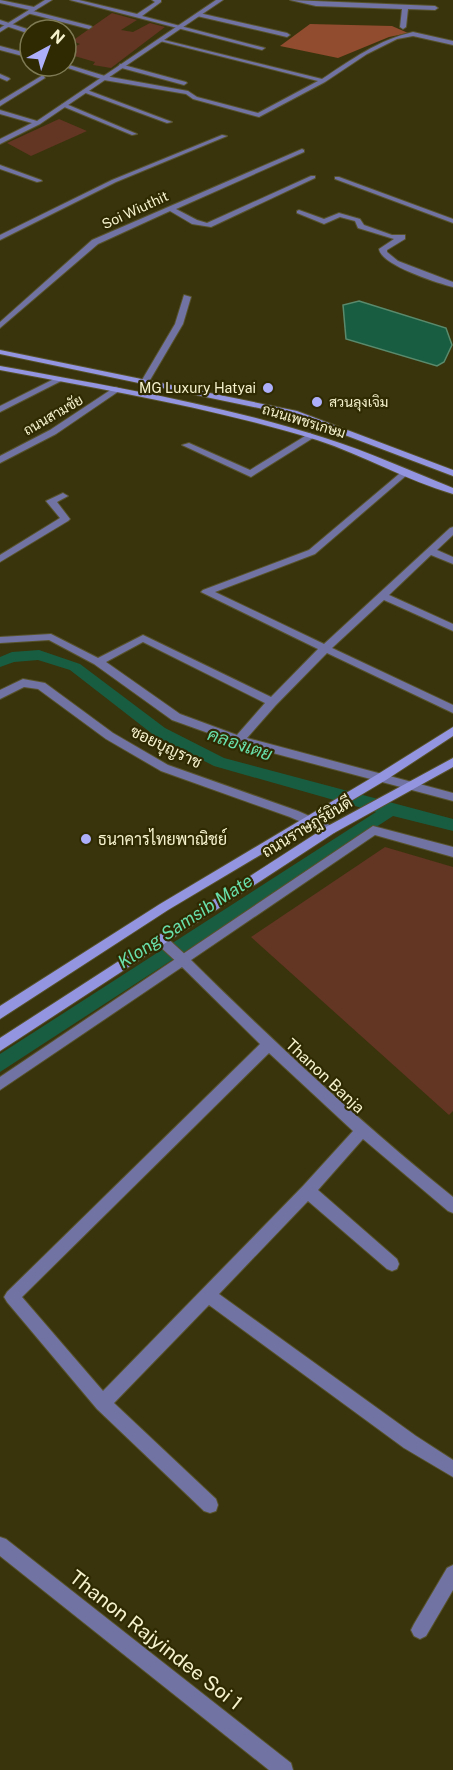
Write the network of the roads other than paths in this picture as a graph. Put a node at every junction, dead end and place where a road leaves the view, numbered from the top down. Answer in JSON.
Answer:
{"nodes":[{"id":1,"x":49,"y":0,"type":"edge"},
{"id":2,"x":73,"y":0,"type":"edge"},
{"id":3,"x":106,"y":0,"type":"edge"},
{"id":4,"x":155,"y":0,"type":"edge"},
{"id":5,"x":220,"y":0,"type":"edge"},
{"id":6,"x":296,"y":0,"type":"edge"},
{"id":7,"x":0,"y":1,"type":"edge"},
{"id":8,"x":318,"y":2,"type":"edge"},
{"id":9,"x":98,"y":5,"type":"junction"},
{"id":10,"x":405,"y":7,"type":"junction"},
{"id":11,"x":435,"y":8,"type":"dead end"},
{"id":12,"x":32,"y":10,"type":"junction"},
{"id":13,"x":199,"y":15,"type":"junction"},
{"id":14,"x":313,"y":15,"type":"dead end"},
{"id":15,"x":138,"y":16,"type":"junction"},
{"id":16,"x":0,"y":22,"type":"edge"},
{"id":17,"x":9,"y":25,"type":"junction"},
{"id":18,"x":89,"y":27,"type":"dead end"},
{"id":19,"x":182,"y":27,"type":"junction"},
{"id":20,"x":403,"y":27,"type":"dead end"},
{"id":21,"x":18,"y":28,"type":"edge"},
{"id":22,"x":0,"y":30,"type":"edge"},
{"id":23,"x":287,"y":35,"type":"dead end"},
{"id":24,"x":162,"y":40,"type":"junction"},
{"id":25,"x":453,"y":44,"type":"edge"},
{"id":26,"x":0,"y":48,"type":"edge"},
{"id":27,"x":262,"y":48,"type":"dead end"},
{"id":28,"x":18,"y":53,"type":"edge"},
{"id":29,"x":120,"y":66,"type":"junction"},
{"id":30,"x":78,"y":70,"type":"edge"},
{"id":31,"x":41,"y":78,"type":"edge"},
{"id":32,"x":104,"y":78,"type":"junction"},
{"id":33,"x":323,"y":81,"type":"junction"},
{"id":34,"x":184,"y":83,"type":"dead end"},
{"id":35,"x":85,"y":91,"type":"junction"},
{"id":36,"x":0,"y":104,"type":"edge"},
{"id":37,"x":64,"y":105,"type":"junction"},
{"id":38,"x":0,"y":112,"type":"edge"},
{"id":39,"x":169,"y":122,"type":"dead end"},
{"id":40,"x":38,"y":123,"type":"junction"},
{"id":41,"x":134,"y":134,"type":"dead end"},
{"id":42,"x":224,"y":136,"type":"dead end"},
{"id":43,"x":0,"y":142,"type":"edge"},
{"id":44,"x":302,"y":151,"type":"dead end"},
{"id":45,"x":0,"y":167,"type":"edge"},
{"id":46,"x":313,"y":177,"type":"dead end"},
{"id":47,"x":337,"y":178,"type":"dead end"},
{"id":48,"x":39,"y":181,"type":"dead end"},
{"id":49,"x":169,"y":208,"type":"junction"},
{"id":50,"x":299,"y":212,"type":"dead end"},
{"id":51,"x":453,"y":221,"type":"edge"},
{"id":52,"x":0,"y":238,"type":"edge"},
{"id":53,"x":453,"y":285,"type":"edge"},
{"id":54,"x":187,"y":297,"type":"dead end"},
{"id":55,"x":0,"y":327,"type":"edge"},
{"id":56,"x":0,"y":352,"type":"edge"},
{"id":57,"x":0,"y":368,"type":"edge"},
{"id":58,"x":127,"y":377,"type":"junction"},
{"id":59,"x":61,"y":379,"type":"junction"},
{"id":60,"x":146,"y":380,"type":"junction"},
{"id":61,"x":118,"y":389,"type":"junction"},
{"id":62,"x":0,"y":409,"type":"edge"},
{"id":63,"x":310,"y":436,"type":"junction"},
{"id":64,"x":186,"y":445,"type":"dead end"},
{"id":65,"x":0,"y":460,"type":"edge"},
{"id":66,"x":405,"y":472,"type":"junction"},
{"id":67,"x":453,"y":473,"type":"edge"},
{"id":68,"x":453,"y":491,"type":"edge"},
{"id":69,"x":63,"y":496,"type":"dead end"},
{"id":70,"x":453,"y":530,"type":"edge"},
{"id":71,"x":432,"y":552,"type":"junction"},
{"id":72,"x":0,"y":559,"type":"edge"},
{"id":73,"x":453,"y":561,"type":"edge"},
{"id":74,"x":384,"y":596,"type":"junction"},
{"id":75,"x":453,"y":628,"type":"edge"},
{"id":76,"x":0,"y":640,"type":"edge"},
{"id":77,"x":326,"y":648,"type":"junction"},
{"id":78,"x":98,"y":662,"type":"junction"},
{"id":79,"x":0,"y":695,"type":"edge"},
{"id":80,"x":272,"y":702,"type":"junction"},
{"id":81,"x":453,"y":709,"type":"edge"},
{"id":82,"x":453,"y":731,"type":"edge"},
{"id":83,"x":239,"y":741,"type":"junction"},
{"id":84,"x":453,"y":762,"type":"edge"},
{"id":85,"x":382,"y":777,"type":"junction"},
{"id":86,"x":412,"y":786,"type":"junction"},
{"id":87,"x":453,"y":797,"type":"edge"},
{"id":88,"x":308,"y":819,"type":"junction"},
{"id":89,"x":330,"y":830,"type":"junction"},
{"id":90,"x":453,"y":852,"type":"edge"},
{"id":91,"x":161,"y":940,"type":"junction"},
{"id":92,"x":184,"y":961,"type":"junction"},
{"id":93,"x":0,"y":1013,"type":"edge"},
{"id":94,"x":0,"y":1045,"type":"edge"},
{"id":95,"x":268,"y":1045,"type":"junction"},
{"id":96,"x":0,"y":1084,"type":"edge"},
{"id":97,"x":361,"y":1132,"type":"junction"},
{"id":98,"x":308,"y":1191,"type":"junction"},
{"id":99,"x":453,"y":1206,"type":"edge"},
{"id":100,"x":392,"y":1264,"type":"dead end"},
{"id":101,"x":208,"y":1295,"type":"junction"},
{"id":102,"x":103,"y":1403,"type":"junction"},
{"id":103,"x":453,"y":1469,"type":"edge"},
{"id":104,"x":210,"y":1505,"type":"dead end"},
{"id":105,"x":0,"y":1545,"type":"edge"},
{"id":106,"x":453,"y":1574,"type":"edge"},
{"id":107,"x":420,"y":1630,"type":"dead end"},
{"id":108,"x":284,"y":1770,"type":"edge"}],
"edges":[{"from":1,"to":12,"type":"street"},
{"from":2,"to":9,"type":"street"},
{"from":3,"to":9,"type":"street"},
{"from":4,"to":15,"type":"street"},
{"from":5,"to":13,"type":"street"},
{"from":6,"to":8,"type":"street"},
{"from":7,"to":12,"type":"street"},
{"from":8,"to":10,"type":"street"},
{"from":8,"to":14,"type":"street"},
{"from":9,"to":15,"type":"street"},
{"from":10,"to":11,"type":"street"},
{"from":10,"to":20,"type":"street"},
{"from":12,"to":17,"type":"street"},
{"from":12,"to":18,"type":"street"},
{"from":13,"to":19,"type":"street"},
{"from":13,"to":23,"type":"street"},
{"from":15,"to":19,"type":"street"},
{"from":16,"to":17,"type":"street"},
{"from":17,"to":21,"type":"street"},
{"from":17,"to":22,"type":"street"},
{"from":19,"to":24,"type":"street"},
{"from":19,"to":27,"type":"street"},
{"from":24,"to":29,"type":"street"},
{"from":24,"to":33,"type":"street"},
{"from":25,"to":33,"type":"street"},
{"from":26,"to":28,"type":"street"},
{"from":29,"to":32,"type":"street"},
{"from":29,"to":34,"type":"street"},
{"from":30,"to":32,"type":"street"},
{"from":31,"to":36,"type":"street"},
{"from":32,"to":33,"type":"street"},
{"from":32,"to":35,"type":"street"},
{"from":35,"to":37,"type":"street"},
{"from":35,"to":39,"type":"street"},
{"from":37,"to":40,"type":"street"},
{"from":37,"to":41,"type":"street"},
{"from":38,"to":40,"type":"street"},
{"from":40,"to":43,"type":"street"},
{"from":42,"to":52,"type":"street"},
{"from":44,"to":49,"type":"street","name":"Soi Wiuthit"},
{"from":45,"to":48,"type":"street"},
{"from":46,"to":49,"type":"street"},
{"from":47,"to":51,"type":"street"},
{"from":49,"to":55,"type":"street","name":"Soi Wiuthit"},
{"from":50,"to":53,"type":"street"},
{"from":54,"to":60,"type":"street"},
{"from":56,"to":58,"type":"main road","name":"ถนนเพชรเกษม"},
{"from":57,"to":59,"type":"main road","name":"ถนนเพชรเกษม"},
{"from":58,"to":60,"type":"main road","name":"ถนนเพชรเกษม"},
{"from":58,"to":61,"type":"main road"},
{"from":59,"to":61,"type":"main road","name":"ถนนเพชรเกษม"},
{"from":59,"to":62,"type":"street"},
{"from":60,"to":67,"type":"main road","name":"ถนนเพชรเกษม"},
{"from":61,"to":63,"type":"main road","name":"ถนนเพชรเกษม"},
{"from":61,"to":65,"type":"street","name":"ถนนสามชัย"},
{"from":63,"to":64,"type":"street"},
{"from":63,"to":66,"type":"main road","name":"ถนนเพชรเกษม"},
{"from":66,"to":68,"type":"main road","name":"ถนนเพชรเกษม"},
{"from":66,"to":77,"type":"street"},
{"from":69,"to":72,"type":"street"},
{"from":70,"to":71,"type":"street"},
{"from":71,"to":73,"type":"street"},
{"from":71,"to":74,"type":"street"},
{"from":74,"to":75,"type":"street"},
{"from":74,"to":77,"type":"street"},
{"from":76,"to":78,"type":"street"},
{"from":77,"to":80,"type":"street"},
{"from":77,"to":81,"type":"street"},
{"from":78,"to":80,"type":"street"},
{"from":78,"to":83,"type":"street"},
{"from":79,"to":88,"type":"street","name":"ซอยบุญราช"},
{"from":80,"to":83,"type":"street"},
{"from":82,"to":85,"type":"main road","name":"ถนนราษฎร์ยินดี"},
{"from":83,"to":85,"type":"street"},
{"from":84,"to":86,"type":"main road","name":"ถนนราษฎร์ยินดี"},
{"from":85,"to":86,"type":"street"},
{"from":85,"to":88,"type":"main road","name":"ถนนราษฎร์ยินดี"},
{"from":86,"to":87,"type":"street"},
{"from":86,"to":89,"type":"main road","name":"ถนนราษฎร์ยินดี"},
{"from":88,"to":89,"type":"street","name":"ซอยบุญราช"},
{"from":88,"to":93,"type":"main road","name":"ถนนราษฎร์ยินดี"},
{"from":89,"to":91,"type":"main road","name":"ถนนราษฎร์ยินดี"},
{"from":90,"to":92,"type":"street"},
{"from":91,"to":92,"type":"street","name":"Thanon Banja"},
{"from":91,"to":94,"type":"main road","name":"ถนนราษฎร์ยินดี"},
{"from":92,"to":95,"type":"street","name":"Thanon Banja"},
{"from":92,"to":96,"type":"street"},
{"from":95,"to":97,"type":"street","name":"Thanon Banja"},
{"from":95,"to":102,"type":"street"},
{"from":97,"to":98,"type":"street"},
{"from":97,"to":99,"type":"street","name":"Thanon Banja"},
{"from":98,"to":100,"type":"street"},
{"from":98,"to":101,"type":"street"},
{"from":101,"to":102,"type":"street"},
{"from":101,"to":103,"type":"street"},
{"from":102,"to":104,"type":"street"},
{"from":105,"to":108,"type":"street","name":"Thanon Rajyindee Soi 1"},
{"from":106,"to":107,"type":"street"}]}
